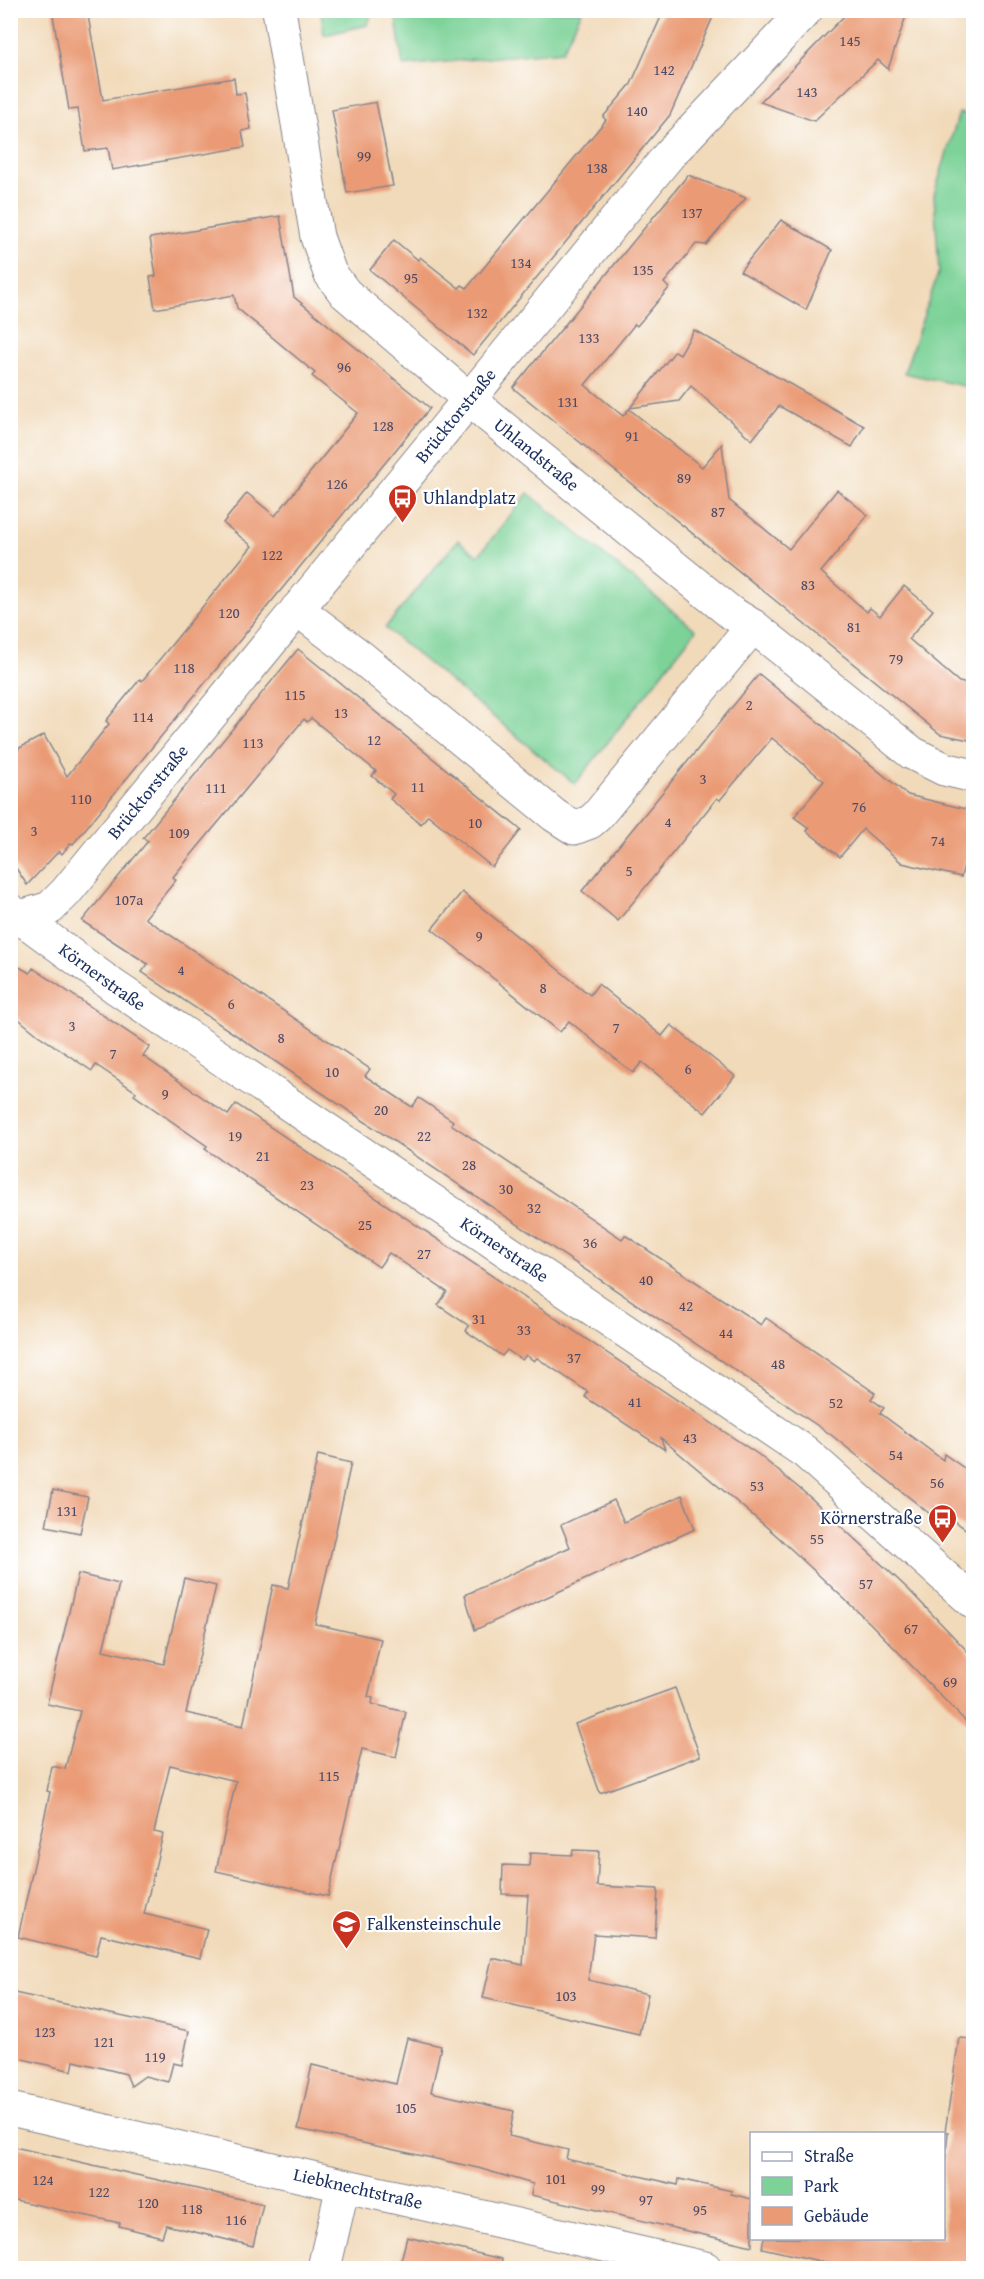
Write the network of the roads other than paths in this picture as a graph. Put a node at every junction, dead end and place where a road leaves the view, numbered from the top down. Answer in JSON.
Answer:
{"nodes":[{"id":1,"x":279,"y":10,"type":"edge"},
{"id":2,"x":806,"y":10,"type":"edge"},
{"id":3,"x":470,"y":397,"type":"junction"},
{"id":4,"x":297,"y":609,"type":"junction"},
{"id":5,"x":753,"y":626,"type":"junction"},
{"id":6,"x":974,"y":776,"type":"edge"},
{"id":7,"x":13,"y":917,"type":"edge"},
{"id":8,"x":974,"y":1604,"type":"edge"},
{"id":9,"x":10,"y":2109,"type":"edge"},
{"id":10,"x":344,"y":2186,"type":"junction"},
{"id":11,"x":324,"y":2268,"type":"edge"},
{"id":12,"x":705,"y":2268,"type":"edge"}],
"edges":[{"from":1,"to":3,"type":"street","name":"Uhlandstraße"},
{"from":2,"to":3,"type":"street","name":"Brücktorstraße"},
{"from":3,"to":4,"type":"street","name":"Brücktorstraße"},
{"from":3,"to":5,"type":"street","name":"Uhlandstraße"},
{"from":4,"to":5,"type":"street"},
{"from":4,"to":7,"type":"street","name":"Brücktorstraße"},
{"from":5,"to":6,"type":"street","name":"Uhlandstraße"},
{"from":7,"to":8,"type":"street","name":"Körnerstraße"},
{"from":9,"to":10,"type":"street","name":"Liebknechtstraße"},
{"from":10,"to":11,"type":"street"},
{"from":10,"to":12,"type":"street","name":"Liebknechtstraße"}]}
